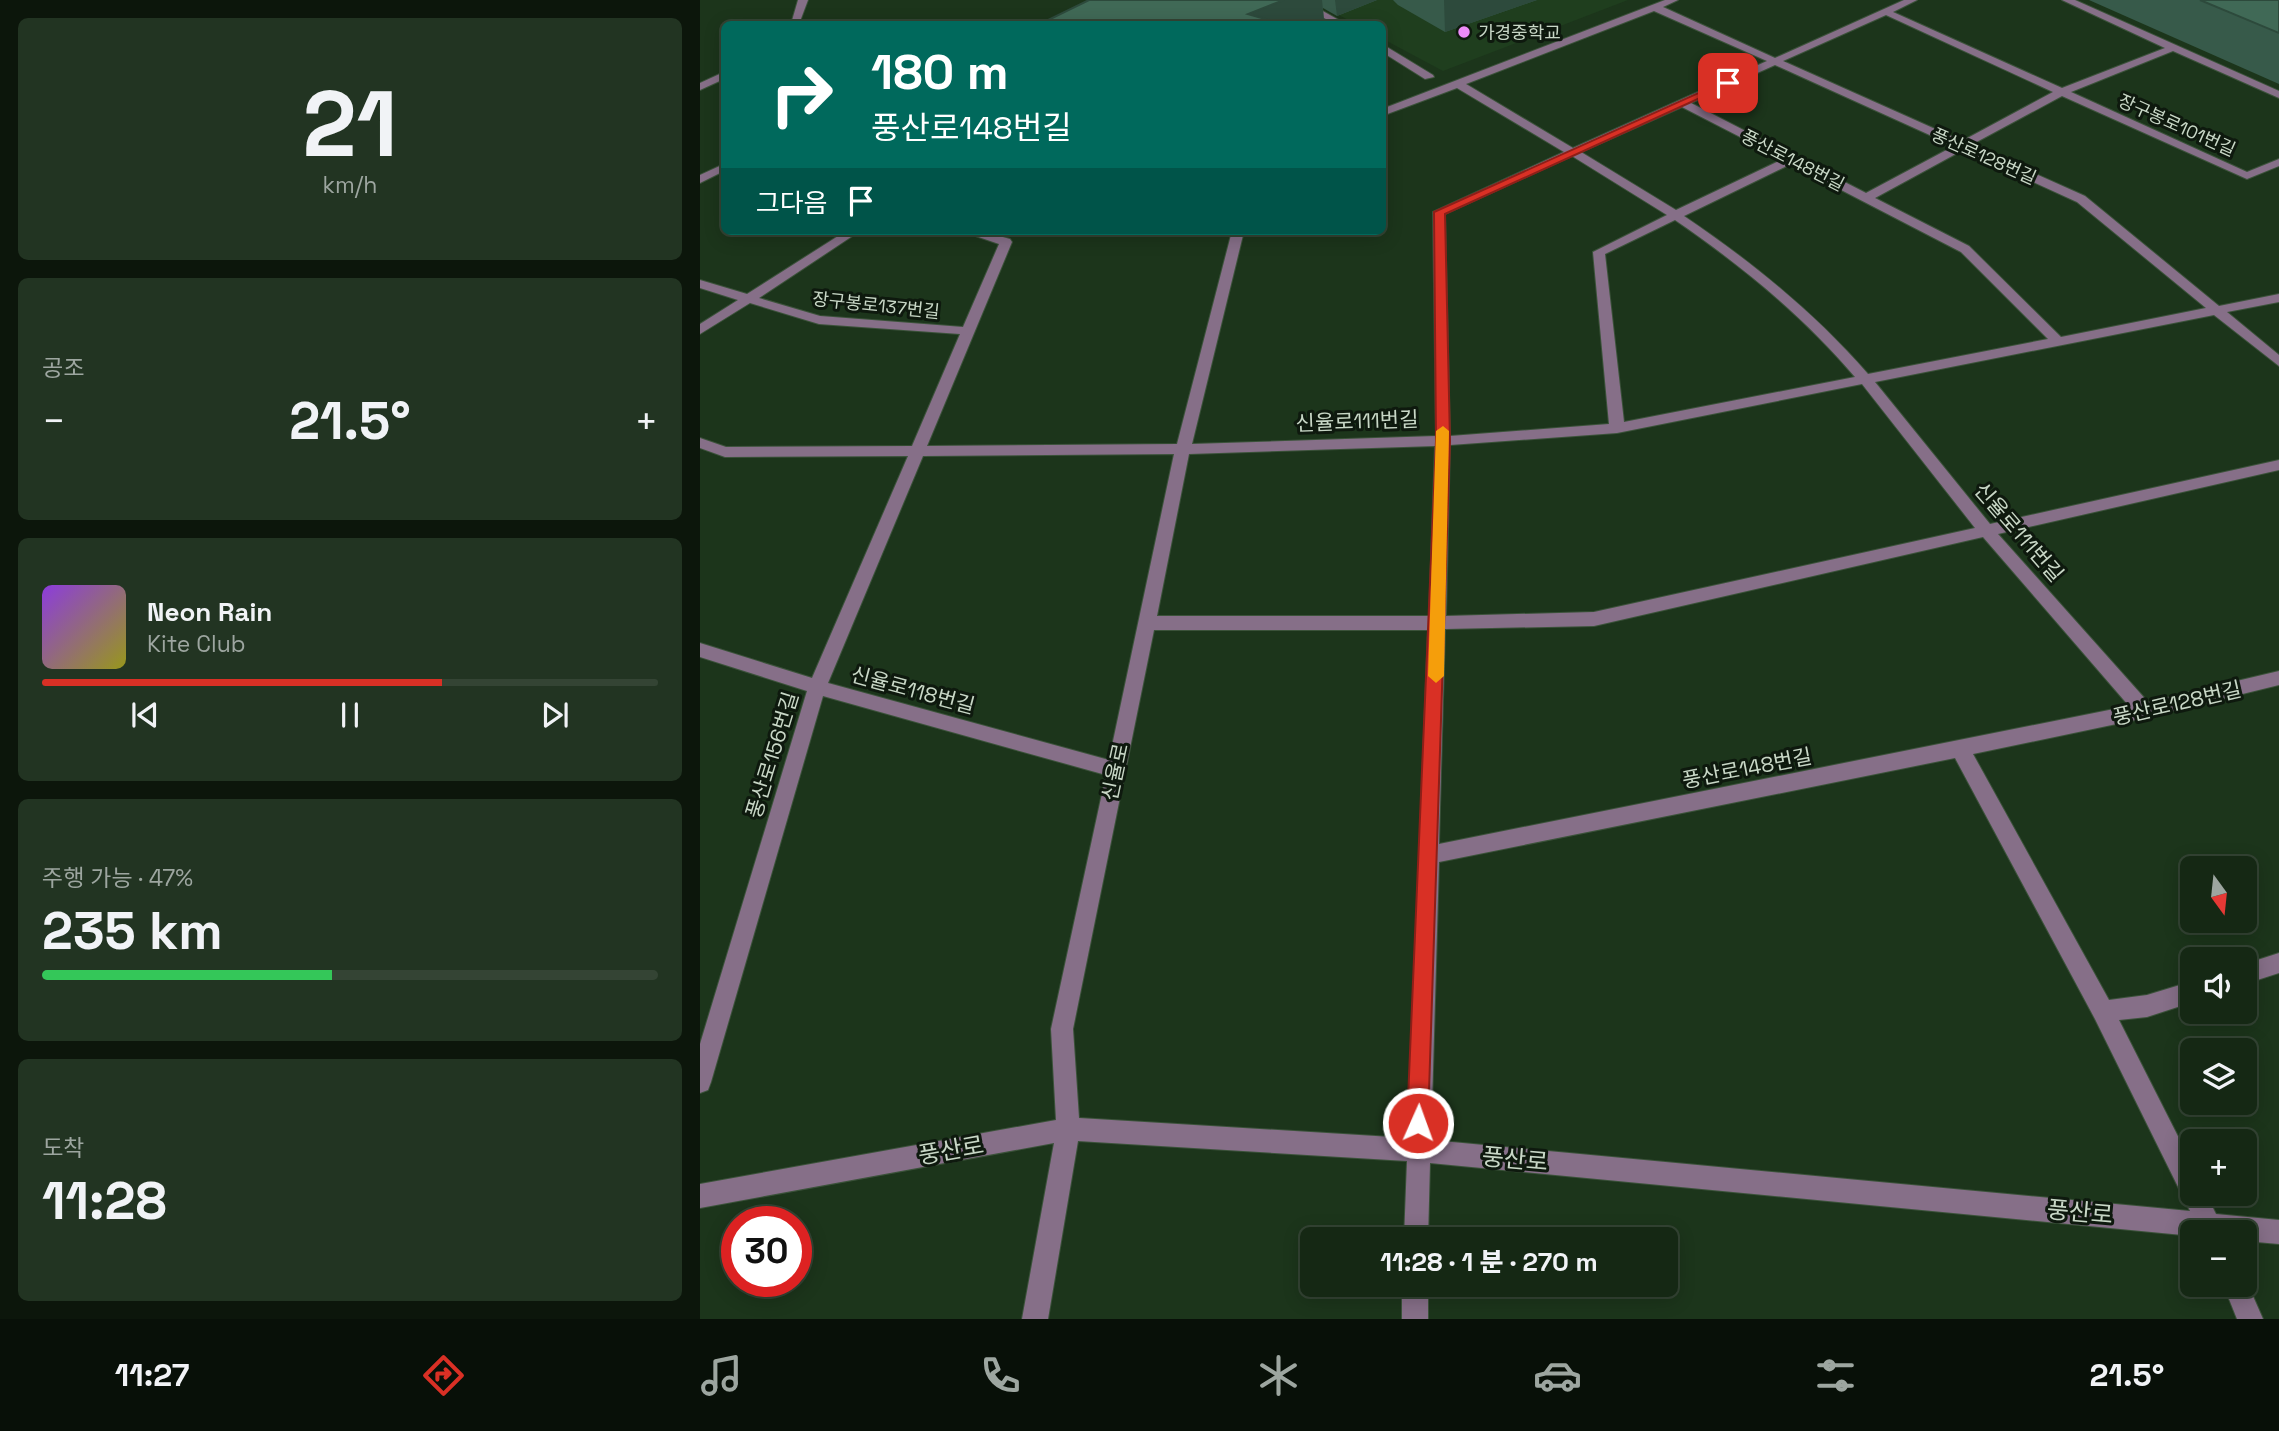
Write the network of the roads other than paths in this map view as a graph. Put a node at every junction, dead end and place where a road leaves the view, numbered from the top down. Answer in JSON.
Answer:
{"nodes":[{"id":1,"x":803,"y":0,"type":"edge"},
{"id":2,"x":1296,"y":0,"type":"edge"},
{"id":3,"x":1673,"y":0,"type":"edge"},
{"id":4,"x":1912,"y":0,"type":"edge"},
{"id":5,"x":2067,"y":0,"type":"edge"},
{"id":6,"x":1654,"y":7,"type":"junction"},
{"id":7,"x":1886,"y":12,"type":"junction"},
{"id":8,"x":796,"y":21,"type":"edge"},
{"id":9,"x":1335,"y":21,"type":"edge"},
{"id":10,"x":2175,"y":47,"type":"junction"},
{"id":11,"x":1386,"y":50,"type":"edge"},
{"id":12,"x":1774,"y":62,"type":"junction"},
{"id":13,"x":721,"y":76,"type":"edge"},
{"id":14,"x":1429,"y":77,"type":"dead end"},
{"id":15,"x":1458,"y":85,"type":"junction"},
{"id":16,"x":700,"y":87,"type":"edge"},
{"id":17,"x":2061,"y":92,"type":"junction"},
{"id":18,"x":2279,"y":95,"type":"edge"},
{"id":19,"x":1683,"y":103,"type":"junction"},
{"id":20,"x":1386,"y":112,"type":"edge"},
{"id":21,"x":1959,"y":145,"type":"junction"},
{"id":22,"x":1572,"y":153,"type":"junction"},
{"id":23,"x":1792,"y":159,"type":"junction"},
{"id":24,"x":2279,"y":162,"type":"edge"},
{"id":25,"x":721,"y":169,"type":"edge"},
{"id":26,"x":700,"y":180,"type":"edge"},
{"id":27,"x":1866,"y":198,"type":"junction"},
{"id":28,"x":1674,"y":216,"type":"junction"},
{"id":29,"x":848,"y":235,"type":"edge"},
{"id":30,"x":981,"y":235,"type":"edge"},
{"id":31,"x":1237,"y":235,"type":"edge"},
{"id":32,"x":700,"y":284,"type":"edge"},
{"id":33,"x":2279,"y":298,"type":"edge"},
{"id":34,"x":749,"y":299,"type":"junction"},
{"id":35,"x":2217,"y":310,"type":"junction"},
{"id":36,"x":700,"y":330,"type":"edge"},
{"id":37,"x":969,"y":331,"type":"junction"},
{"id":38,"x":2058,"y":341,"type":"junction"},
{"id":39,"x":2279,"y":362,"type":"edge"},
{"id":40,"x":1863,"y":379,"type":"junction"},
{"id":41,"x":1617,"y":428,"type":"junction"},
{"id":42,"x":1443,"y":441,"type":"junction"},
{"id":43,"x":700,"y":443,"type":"edge"},
{"id":44,"x":1182,"y":449,"type":"junction"},
{"id":45,"x":918,"y":453,"type":"junction"},
{"id":46,"x":2279,"y":465,"type":"edge"},
{"id":47,"x":1987,"y":532,"type":"junction"},
{"id":48,"x":1146,"y":623,"type":"junction"},
{"id":49,"x":1438,"y":623,"type":"junction"},
{"id":50,"x":700,"y":650,"type":"edge"},
{"id":51,"x":2279,"y":678,"type":"edge"},
{"id":52,"x":817,"y":687,"type":"junction"},
{"id":53,"x":2145,"y":711,"type":"junction"},
{"id":54,"x":2075,"y":726,"type":"joint"},
{"id":55,"x":1961,"y":749,"type":"junction"},
{"id":56,"x":1116,"y":770,"type":"junction"},
{"id":57,"x":1428,"y":855,"type":"junction"},
{"id":58,"x":2279,"y":963,"type":"edge"},
{"id":59,"x":2257,"y":970,"type":"edge"},
{"id":60,"x":2180,"y":995,"type":"edge"},
{"id":61,"x":2103,"y":1011,"type":"junction"},
{"id":62,"x":700,"y":1082,"type":"edge"},
{"id":63,"x":1068,"y":1129,"type":"junction"},
{"id":64,"x":1417,"y":1150,"type":"junction"},
{"id":65,"x":2180,"y":1167,"type":"edge"},
{"id":66,"x":700,"y":1196,"type":"edge"},
{"id":67,"x":2180,"y":1225,"type":"edge"},
{"id":68,"x":1416,"y":1227,"type":"edge"},
{"id":69,"x":2257,"y":1230,"type":"edge"},
{"id":70,"x":2279,"y":1231,"type":"edge"},
{"id":71,"x":1415,"y":1297,"type":"edge"},
{"id":72,"x":2241,"y":1297,"type":"edge"},
{"id":73,"x":1035,"y":1319,"type":"edge"},
{"id":74,"x":1415,"y":1319,"type":"edge"},
{"id":75,"x":2250,"y":1319,"type":"edge"}],
"edges":[{"from":1,"to":8,"type":"street"},
{"from":2,"to":9,"type":"street"},
{"from":3,"to":6,"type":"street"},
{"from":4,"to":7,"type":"street"},
{"from":5,"to":10,"type":"street"},
{"from":6,"to":12,"type":"street","name":"풍산로128번길"},
{"from":6,"to":15,"type":"street"},
{"from":7,"to":12,"type":"street"},
{"from":7,"to":17,"type":"street"},
{"from":10,"to":17,"type":"street"},
{"from":10,"to":18,"type":"street"},
{"from":11,"to":14,"type":"street"},
{"from":12,"to":19,"type":"street"},
{"from":12,"to":21,"type":"street","name":"풍산로128번길"},
{"from":13,"to":16,"type":"street"},
{"from":15,"to":20,"type":"street"},
{"from":15,"to":22,"type":"street","name":"신율로111번길"},
{"from":17,"to":21,"type":"street"},
{"from":17,"to":24,"type":"street","name":"장구봉로101번길"},
{"from":19,"to":22,"type":"street"},
{"from":19,"to":23,"type":"street","name":"풍산로148번길"},
{"from":21,"to":27,"type":"street"},
{"from":21,"to":35,"type":"street","name":"풍산로128번길"},
{"from":22,"to":28,"type":"street","name":"신율로111번길"},
{"from":22,"to":42,"type":"street"},
{"from":23,"to":27,"type":"street","name":"풍산로148번길"},
{"from":23,"to":28,"type":"street"},
{"from":25,"to":26,"type":"street"},
{"from":27,"to":38,"type":"street"},
{"from":28,"to":40,"type":"street","name":"신율로111번길"},
{"from":28,"to":41,"type":"street"},
{"from":29,"to":34,"type":"street"},
{"from":30,"to":37,"type":"street","name":"풍산로156번길"},
{"from":31,"to":44,"type":"street","name":"신율로"},
{"from":32,"to":34,"type":"street","name":"장구봉로137번길"},
{"from":33,"to":35,"type":"street","name":"신율로111번길"},
{"from":34,"to":36,"type":"street"},
{"from":34,"to":37,"type":"street","name":"장구봉로137번길"},
{"from":35,"to":38,"type":"street","name":"신율로111번길"},
{"from":35,"to":39,"type":"street","name":"풍산로128번길"},
{"from":37,"to":45,"type":"street","name":"풍산로156번길"},
{"from":38,"to":40,"type":"street","name":"신율로111번길"},
{"from":40,"to":41,"type":"street","name":"신율로111번길"},
{"from":40,"to":47,"type":"street","name":"신율로111번길"},
{"from":41,"to":42,"type":"street","name":"신율로111번길"},
{"from":42,"to":44,"type":"street","name":"신율로111번길"},
{"from":42,"to":49,"type":"street"},
{"from":43,"to":45,"type":"street"},
{"from":44,"to":45,"type":"street","name":"신율로111번길"},
{"from":44,"to":48,"type":"street","name":"신율로"},
{"from":45,"to":52,"type":"street","name":"풍산로156번길"},
{"from":46,"to":47,"type":"street"},
{"from":47,"to":49,"type":"street"},
{"from":47,"to":53,"type":"street","name":"신율로111번길"},
{"from":48,"to":49,"type":"street"},
{"from":48,"to":56,"type":"street","name":"신율로"},
{"from":49,"to":57,"type":"street"},
{"from":50,"to":52,"type":"street","name":"신율로118번길"},
{"from":51,"to":53,"type":"street","name":"풍산로128번길"},
{"from":52,"to":56,"type":"street","name":"신율로118번길"},
{"from":52,"to":62,"type":"street","name":"풍산로156번길"},
{"from":53,"to":54,"type":"street","name":"풍산로128번길"},
{"from":54,"to":55,"type":"street","name":"풍산로148번길"},
{"from":55,"to":57,"type":"street","name":"풍산로148번길"},
{"from":55,"to":61,"type":"street"},
{"from":56,"to":63,"type":"street","name":"신율로"},
{"from":57,"to":64,"type":"street"},
{"from":58,"to":59,"type":"street"},
{"from":60,"to":61,"type":"street"},
{"from":61,"to":65,"type":"street"},
{"from":63,"to":64,"type":"street","name":"풍산로"},
{"from":63,"to":66,"type":"street","name":"풍산로"},
{"from":63,"to":73,"type":"street","name":"신율로"},
{"from":64,"to":67,"type":"street","name":"풍산로"},
{"from":64,"to":68,"type":"street"},
{"from":69,"to":70,"type":"street","name":"풍산로"},
{"from":71,"to":74,"type":"street"},
{"from":72,"to":75,"type":"street"}]}
